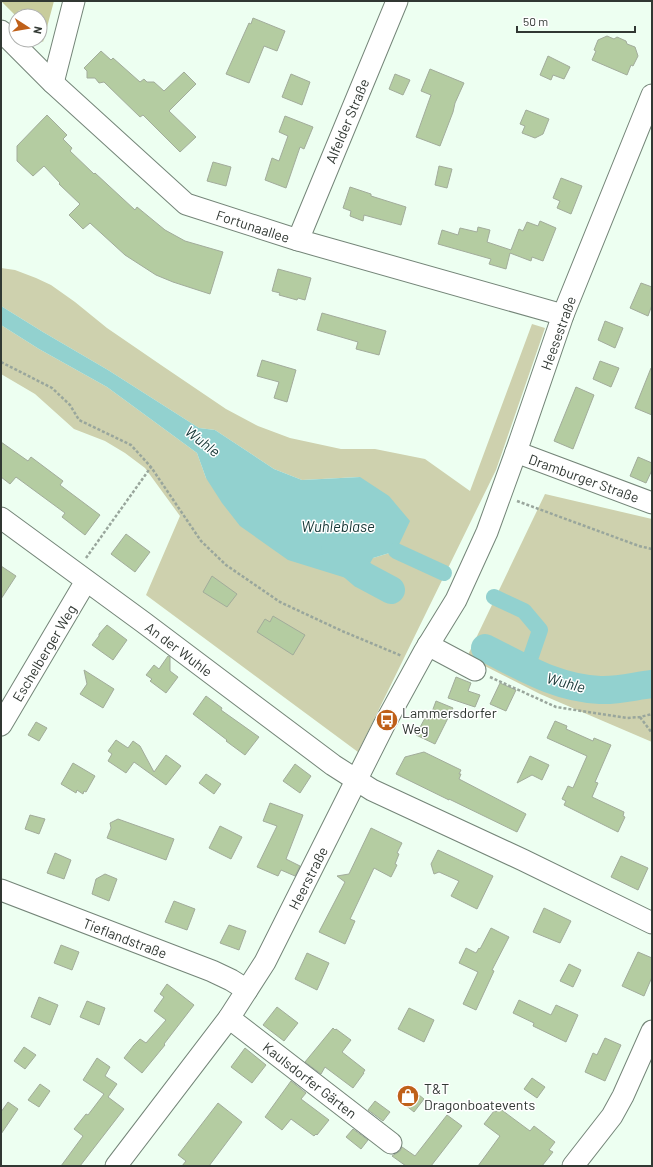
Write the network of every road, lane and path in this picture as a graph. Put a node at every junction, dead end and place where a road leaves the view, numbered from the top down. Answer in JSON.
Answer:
{"nodes":[{"id":1,"x":74,"y":1,"type":"edge"},
{"id":2,"x":397,"y":1,"type":"edge"},
{"id":3,"x":1,"y":31,"type":"edge"},
{"id":4,"x":53,"y":83,"type":"junction"},
{"id":5,"x":652,"y":95,"type":"edge"},
{"id":6,"x":298,"y":240,"type":"junction"},
{"id":7,"x":563,"y":315,"type":"junction"},
{"id":8,"x":1,"y":362,"type":"edge"},
{"id":9,"x":516,"y":452,"type":"junction"},
{"id":10,"x":151,"y":467,"type":"junction"},
{"id":11,"x":512,"y":499,"type":"dead end"},
{"id":12,"x":652,"y":502,"type":"edge"},
{"id":13,"x":1,"y":518,"type":"edge"},
{"id":14,"x":652,"y":550,"type":"edge"},
{"id":15,"x":469,"y":572,"type":"joint"},
{"id":16,"x":81,"y":577,"type":"junction"},
{"id":17,"x":428,"y":645,"type":"junction"},
{"id":18,"x":417,"y":664,"type":"junction"},
{"id":19,"x":475,"y":670,"type":"dead end"},
{"id":20,"x":503,"y":683,"type":"dead end"},
{"id":21,"x":652,"y":714,"type":"edge"},
{"id":22,"x":640,"y":717,"type":"junction"},
{"id":23,"x":1,"y":725,"type":"edge"},
{"id":24,"x":652,"y":733,"type":"edge"},
{"id":25,"x":357,"y":780,"type":"junction"},
{"id":26,"x":1,"y":890,"type":"edge"},
{"id":27,"x":652,"y":924,"type":"edge"},
{"id":28,"x":247,"y":990,"type":"junction"},
{"id":29,"x":229,"y":1018,"type":"junction"},
{"id":30,"x":652,"y":1031,"type":"edge"},
{"id":31,"x":391,"y":1143,"type":"dead end"},
{"id":32,"x":116,"y":1166,"type":"edge"},
{"id":33,"x":573,"y":1166,"type":"edge"}],
"edges":[{"from":1,"to":4,"type":"street"},
{"from":2,"to":6,"type":"street","name":"Alfelder Straße"},
{"from":3,"to":4,"type":"street","name":"Fortunaallee"},
{"from":4,"to":6,"type":"street","name":"Fortunaallee"},
{"from":5,"to":7,"type":"street","name":"Heesestraße"},
{"from":6,"to":7,"type":"street","name":"Fortunaallee"},
{"from":7,"to":9,"type":"street","name":"Heesestraße"},
{"from":8,"to":10,"type":"path"},
{"from":9,"to":12,"type":"street","name":"Dramburger Straße"},
{"from":9,"to":15,"type":"street","name":"Heesestraße"},
{"from":10,"to":16,"type":"path"},
{"from":10,"to":18,"type":"path"},
{"from":11,"to":14,"type":"path"},
{"from":13,"to":16,"type":"street","name":"An der Wuhle"},
{"from":15,"to":17,"type":"street","name":"Heerstraße"},
{"from":16,"to":23,"type":"street","name":"Eschelberger Weg"},
{"from":16,"to":25,"type":"street","name":"An der Wuhle"},
{"from":17,"to":18,"type":"street","name":"Heerstraße"},
{"from":17,"to":19,"type":"street"},
{"from":18,"to":25,"type":"street","name":"Heerstraße"},
{"from":20,"to":22,"type":"path"},
{"from":21,"to":22,"type":"path"},
{"from":22,"to":24,"type":"path"},
{"from":25,"to":27,"type":"street"},
{"from":25,"to":28,"type":"street","name":"Heerstraße"},
{"from":26,"to":28,"type":"street","name":"Tieflandstraße"},
{"from":28,"to":29,"type":"street","name":"Heerstraße"},
{"from":29,"to":31,"type":"street","name":"Kaulsdorfer Gärten"},
{"from":29,"to":32,"type":"street","name":"Heerstraße"},
{"from":30,"to":33,"type":"street"}]}
